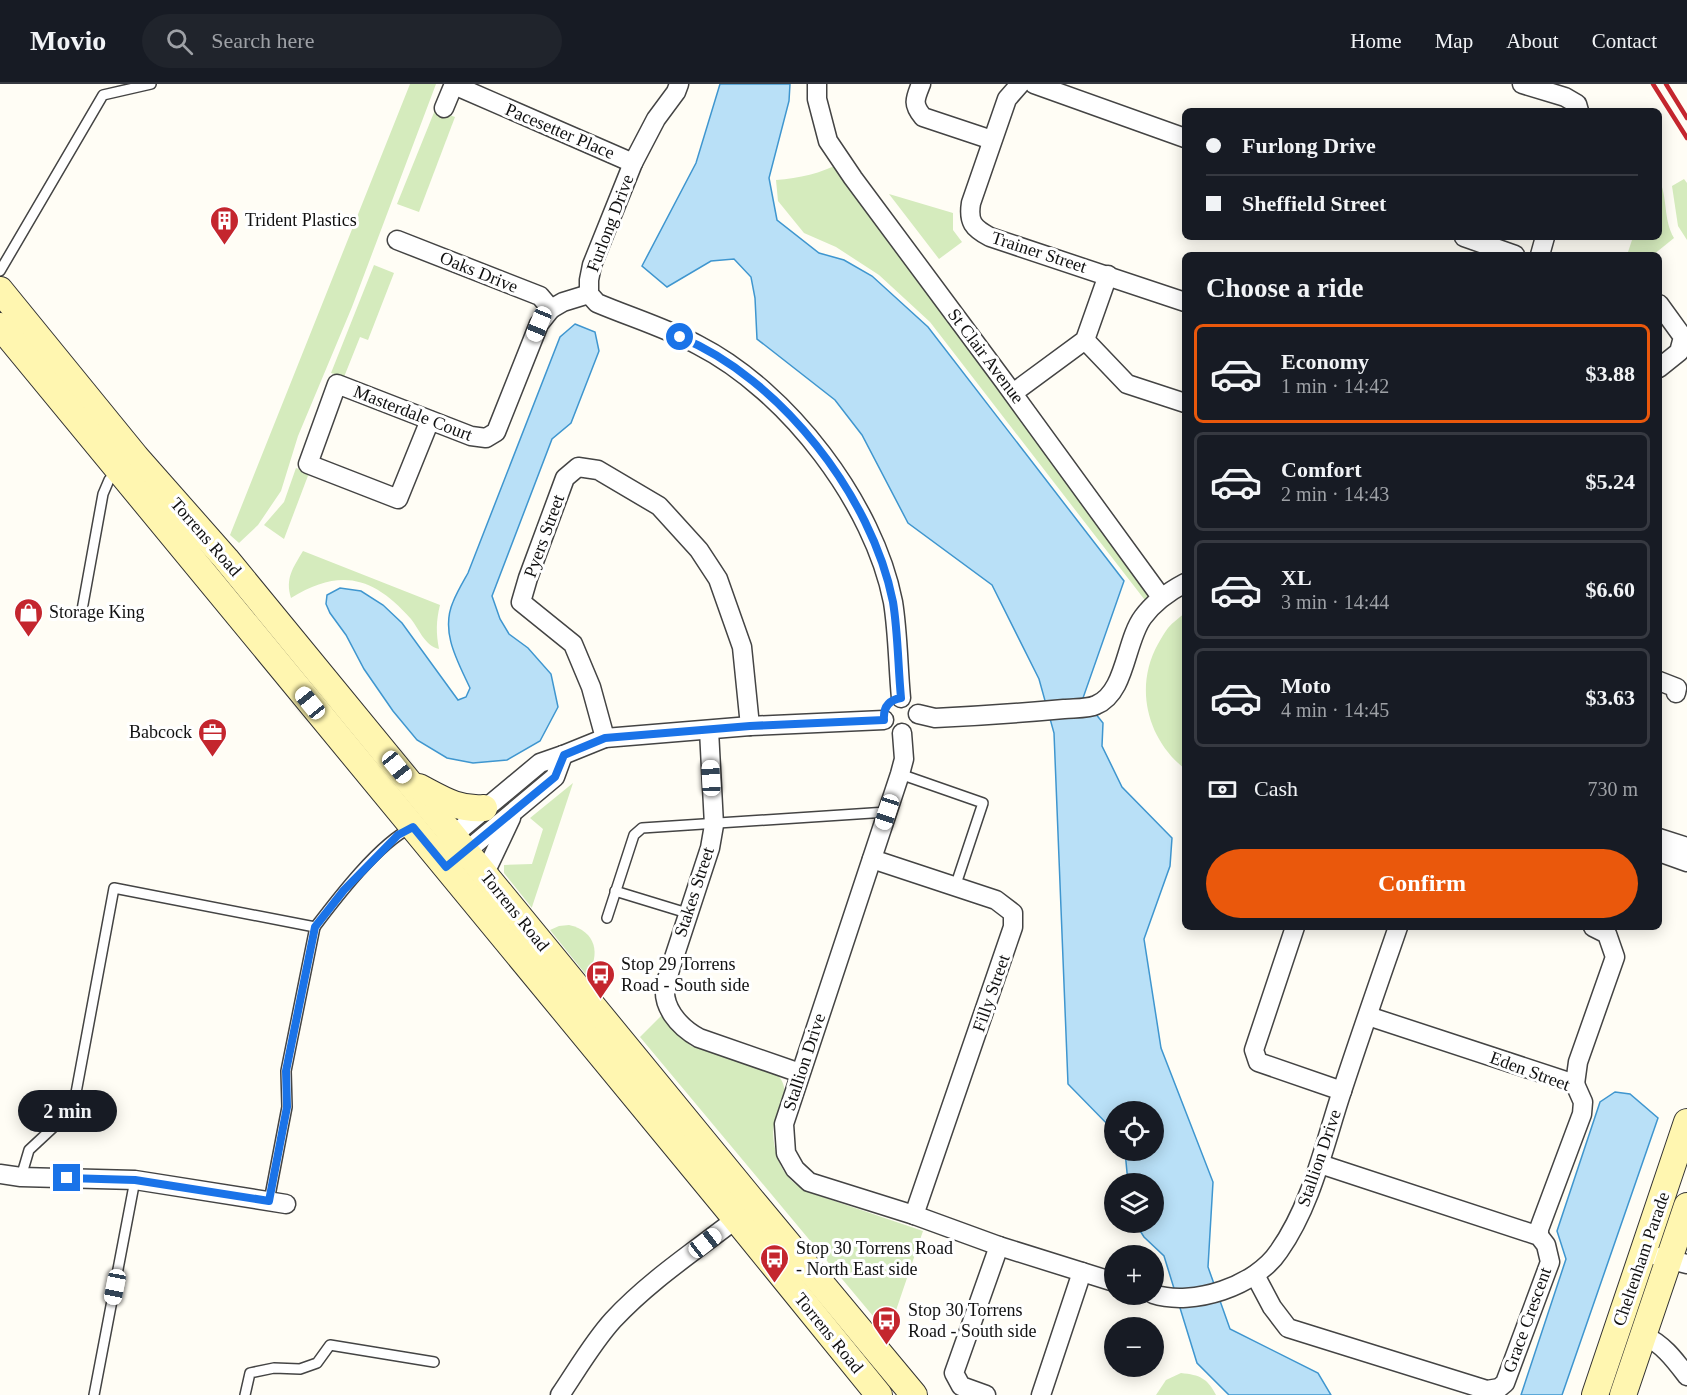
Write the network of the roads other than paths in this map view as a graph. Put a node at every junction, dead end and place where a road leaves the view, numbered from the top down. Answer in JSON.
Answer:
{"nodes":[{"id":1,"x":151,"y":84,"type":"edge"},
{"id":2,"x":679,"y":84,"type":"edge"},
{"id":3,"x":818,"y":84,"type":"edge"},
{"id":4,"x":921,"y":84,"type":"edge"},
{"id":5,"x":1020,"y":84,"type":"edge"},
{"id":6,"x":1034,"y":84,"type":"edge"},
{"id":7,"x":1522,"y":84,"type":"edge"},
{"id":8,"x":454,"y":85,"type":"edge"},
{"id":9,"x":444,"y":108,"type":"dead end"},
{"id":10,"x":1578,"y":108,"type":"edge"},
{"id":11,"x":1182,"y":137,"type":"edge"},
{"id":12,"x":992,"y":140,"type":"junction"},
{"id":13,"x":633,"y":163,"type":"junction"},
{"id":14,"x":397,"y":240,"type":"dead end"},
{"id":15,"x":1472,"y":240,"type":"edge"},
{"id":16,"x":1506,"y":252,"type":"edge"},
{"id":17,"x":0,"y":271,"type":"edge"},
{"id":18,"x":1108,"y":275,"type":"junction"},
{"id":19,"x":0,"y":290,"type":"edge"},
{"id":20,"x":589,"y":294,"type":"junction"},
{"id":21,"x":1182,"y":301,"type":"edge"},
{"id":22,"x":1662,"y":308,"type":"edge"},
{"id":23,"x":551,"y":309,"type":"junction"},
{"id":24,"x":0,"y":326,"type":"edge"},
{"id":25,"x":1085,"y":340,"type":"junction"},
{"id":26,"x":36,"y":352,"type":"junction"},
{"id":27,"x":1662,"y":366,"type":"edge"},
{"id":28,"x":1013,"y":393,"type":"junction"},
{"id":29,"x":1182,"y":402,"type":"edge"},
{"id":30,"x":430,"y":420,"type":"junction"},
{"id":31,"x":128,"y":464,"type":"junction"},
{"id":32,"x":1182,"y":584,"type":"edge"},
{"id":33,"x":1161,"y":597,"type":"junction"},
{"id":34,"x":82,"y":610,"type":"dead end"},
{"id":35,"x":1662,"y":682,"type":"edge"},
{"id":36,"x":1676,"y":693,"type":"dead end"},
{"id":37,"x":901,"y":698,"type":"junction"},
{"id":38,"x":918,"y":714,"type":"junction"},
{"id":39,"x":884,"y":720,"type":"junction"},
{"id":40,"x":750,"y":726,"type":"junction"},
{"id":41,"x":709,"y":730,"type":"junction"},
{"id":42,"x":902,"y":733,"type":"junction"},
{"id":43,"x":605,"y":738,"type":"junction"},
{"id":44,"x":564,"y":755,"type":"junction"},
{"id":45,"x":900,"y":774,"type":"junction"},
{"id":46,"x":408,"y":781,"type":"junction"},
{"id":47,"x":484,"y":808,"type":"junction"},
{"id":48,"x":515,"y":811,"type":"junction"},
{"id":49,"x":887,"y":812,"type":"junction"},
{"id":50,"x":714,"y":825,"type":"junction"},
{"id":51,"x":413,"y":827,"type":"junction"},
{"id":52,"x":1662,"y":839,"type":"edge"},
{"id":53,"x":460,"y":843,"type":"junction"},
{"id":54,"x":1687,"y":847,"type":"edge"},
{"id":55,"x":1662,"y":853,"type":"edge"},
{"id":56,"x":872,"y":859,"type":"junction"},
{"id":57,"x":440,"y":860,"type":"junction"},
{"id":58,"x":1687,"y":862,"type":"edge"},
{"id":59,"x":484,"y":873,"type":"junction"},
{"id":60,"x":955,"y":887,"type":"junction"},
{"id":61,"x":615,"y":891,"type":"junction"},
{"id":62,"x":687,"y":913,"type":"junction"},
{"id":63,"x":607,"y":918,"type":"dead end"},
{"id":64,"x":315,"y":927,"type":"junction"},
{"id":65,"x":1294,"y":930,"type":"edge"},
{"id":66,"x":1397,"y":930,"type":"edge"},
{"id":67,"x":1599,"y":930,"type":"edge"},
{"id":68,"x":1368,"y":1016,"type":"junction"},
{"id":69,"x":800,"y":1073,"type":"junction"},
{"id":70,"x":1575,"y":1084,"type":"junction"},
{"id":71,"x":1342,"y":1091,"type":"junction"},
{"id":72,"x":1687,"y":1122,"type":"edge"},
{"id":73,"x":1320,"y":1164,"type":"junction"},
{"id":74,"x":0,"y":1174,"type":"edge"},
{"id":75,"x":21,"y":1177,"type":"junction"},
{"id":76,"x":135,"y":1180,"type":"junction"},
{"id":77,"x":278,"y":1202,"type":"joint"},
{"id":78,"x":1687,"y":1206,"type":"edge"},
{"id":79,"x":745,"y":1211,"type":"junction"},
{"id":80,"x":914,"y":1215,"type":"junction"},
{"id":81,"x":1539,"y":1236,"type":"junction"},
{"id":82,"x":999,"y":1246,"type":"junction"},
{"id":83,"x":1643,"y":1252,"type":"junction"},
{"id":84,"x":1678,"y":1262,"type":"edge"},
{"id":85,"x":1082,"y":1272,"type":"junction"},
{"id":86,"x":1255,"y":1275,"type":"junction"},
{"id":87,"x":1104,"y":1279,"type":"edge"},
{"id":88,"x":1164,"y":1296,"type":"edge"},
{"id":89,"x":1643,"y":1335,"type":"junction"},
{"id":90,"x":434,"y":1362,"type":"dead end"},
{"id":91,"x":1687,"y":1376,"type":"edge"},
{"id":92,"x":904,"y":1391,"type":"edge"},
{"id":93,"x":94,"y":1395,"type":"edge"},
{"id":94,"x":245,"y":1395,"type":"edge"},
{"id":95,"x":560,"y":1395,"type":"edge"},
{"id":96,"x":879,"y":1395,"type":"edge"},
{"id":97,"x":986,"y":1395,"type":"edge"},
{"id":98,"x":1041,"y":1395,"type":"edge"},
{"id":99,"x":1595,"y":1395,"type":"edge"},
{"id":100,"x":1623,"y":1395,"type":"edge"}],
"edges":[{"from":1,"to":17,"type":"lane"},
{"from":2,"to":13,"type":"street","name":"Furlong Drive"},
{"from":3,"to":28,"type":"street","name":"St Clair Avenue"},
{"from":4,"to":12,"type":"street"},
{"from":5,"to":12,"type":"street","name":"Trainer Street"},
{"from":6,"to":11,"type":"street"},
{"from":7,"to":10,"type":"street"},
{"from":8,"to":9,"type":"street","name":"Pacesetter Place"},
{"from":8,"to":13,"type":"street","name":"Pacesetter Place"},
{"from":12,"to":18,"type":"street","name":"Trainer Street"},
{"from":13,"to":20,"type":"street","name":"Furlong Drive"},
{"from":14,"to":23,"type":"street","name":"Oaks Drive"},
{"from":15,"to":16,"type":"street"},
{"from":18,"to":21,"type":"street","name":"Trainer Street"},
{"from":18,"to":25,"type":"street"},
{"from":19,"to":26,"type":"main road","name":"Torrens Road"},
{"from":20,"to":23,"type":"street"},
{"from":20,"to":37,"type":"street","name":"Furlong Drive"},
{"from":22,"to":27,"type":"street"},
{"from":23,"to":30,"type":"street","name":"Masterdale Court"},
{"from":24,"to":26,"type":"main road","name":"Torrens Road"},
{"from":25,"to":28,"type":"street"},
{"from":25,"to":29,"type":"street"},
{"from":26,"to":31,"type":"main road","name":"Torrens Road"},
{"from":28,"to":33,"type":"street","name":"St Clair Avenue"},
{"from":30,"to":30,"type":"street","name":"Masterdale Court"},
{"from":31,"to":34,"type":"lane"},
{"from":31,"to":46,"type":"main road","name":"Torrens Road"},
{"from":31,"to":51,"type":"main road","name":"Torrens Road"},
{"from":32,"to":33,"type":"street"},
{"from":33,"to":38,"type":"street"},
{"from":35,"to":36,"type":"street"},
{"from":37,"to":38,"type":"street"},
{"from":37,"to":39,"type":"street"},
{"from":38,"to":42,"type":"street"},
{"from":39,"to":40,"type":"street"},
{"from":39,"to":42,"type":"street"},
{"from":40,"to":41,"type":"street"},
{"from":40,"to":43,"type":"street","name":"Pyers Street"},
{"from":41,"to":43,"type":"street"},
{"from":41,"to":50,"type":"street","name":"Stakes Street"},
{"from":42,"to":45,"type":"street","name":"Stallion Drive"},
{"from":43,"to":44,"type":"street"},
{"from":44,"to":47,"type":"street"},
{"from":44,"to":48,"type":"street"},
{"from":45,"to":49,"type":"street","name":"Stallion Drive"},
{"from":45,"to":60,"type":"lane"},
{"from":46,"to":47,"type":"main road"},
{"from":46,"to":53,"type":"main road","name":"Torrens Road"},
{"from":47,"to":53,"type":"street"},
{"from":48,"to":53,"type":"street"},
{"from":48,"to":59,"type":"street"},
{"from":49,"to":50,"type":"lane"},
{"from":49,"to":56,"type":"street","name":"Stallion Drive"},
{"from":50,"to":61,"type":"lane"},
{"from":50,"to":62,"type":"street","name":"Stakes Street"},
{"from":51,"to":57,"type":"main road","name":"Torrens Road"},
{"from":51,"to":64,"type":"lane"},
{"from":52,"to":54,"type":"street"},
{"from":53,"to":57,"type":"street"},
{"from":53,"to":59,"type":"main road","name":"Torrens Road"},
{"from":55,"to":58,"type":"street"},
{"from":56,"to":60,"type":"street","name":"Filly Street"},
{"from":56,"to":69,"type":"street","name":"Stallion Drive"},
{"from":57,"to":79,"type":"main road","name":"Torrens Road"},
{"from":59,"to":79,"type":"main road","name":"Torrens Road"},
{"from":60,"to":80,"type":"street","name":"Filly Street"},
{"from":61,"to":62,"type":"lane"},
{"from":61,"to":63,"type":"lane"},
{"from":62,"to":69,"type":"street","name":"Stakes Street"},
{"from":64,"to":75,"type":"lane"},
{"from":64,"to":77,"type":"lane"},
{"from":65,"to":71,"type":"street"},
{"from":66,"to":68,"type":"street","name":"Stallion Drive"},
{"from":67,"to":70,"type":"street"},
{"from":68,"to":70,"type":"street","name":"Eden Street"},
{"from":68,"to":71,"type":"street","name":"Stallion Drive"},
{"from":69,"to":80,"type":"street","name":"Stallion Drive"},
{"from":70,"to":81,"type":"street","name":"Eden Street"},
{"from":71,"to":73,"type":"street","name":"Stallion Drive"},
{"from":72,"to":83,"type":"main road","name":"Cheltenham Parade"},
{"from":73,"to":81,"type":"street"},
{"from":73,"to":86,"type":"street","name":"Stallion Drive"},
{"from":74,"to":75,"type":"street"},
{"from":75,"to":76,"type":"street"},
{"from":76,"to":77,"type":"street"},
{"from":76,"to":93,"type":"lane"},
{"from":78,"to":84,"type":"main road","name":"Cheltenham Parade"},
{"from":79,"to":92,"type":"main road","name":"Torrens Road"},
{"from":79,"to":95,"type":"street"},
{"from":79,"to":96,"type":"main road","name":"Torrens Road"},
{"from":80,"to":82,"type":"street","name":"Stallion Drive"},
{"from":81,"to":86,"type":"street","name":"Grace Crescent"},
{"from":82,"to":85,"type":"street","name":"Stallion Drive"},
{"from":82,"to":97,"type":"street"},
{"from":83,"to":84,"type":"street"},
{"from":83,"to":99,"type":"main road","name":"Cheltenham Parade"},
{"from":84,"to":89,"type":"main road","name":"Cheltenham Parade"},
{"from":85,"to":87,"type":"street","name":"Stallion Drive"},
{"from":85,"to":98,"type":"street"},
{"from":86,"to":88,"type":"street","name":"Stallion Drive"},
{"from":89,"to":91,"type":"street"},
{"from":89,"to":100,"type":"main road","name":"Cheltenham Parade"},
{"from":90,"to":94,"type":"lane"}]}
